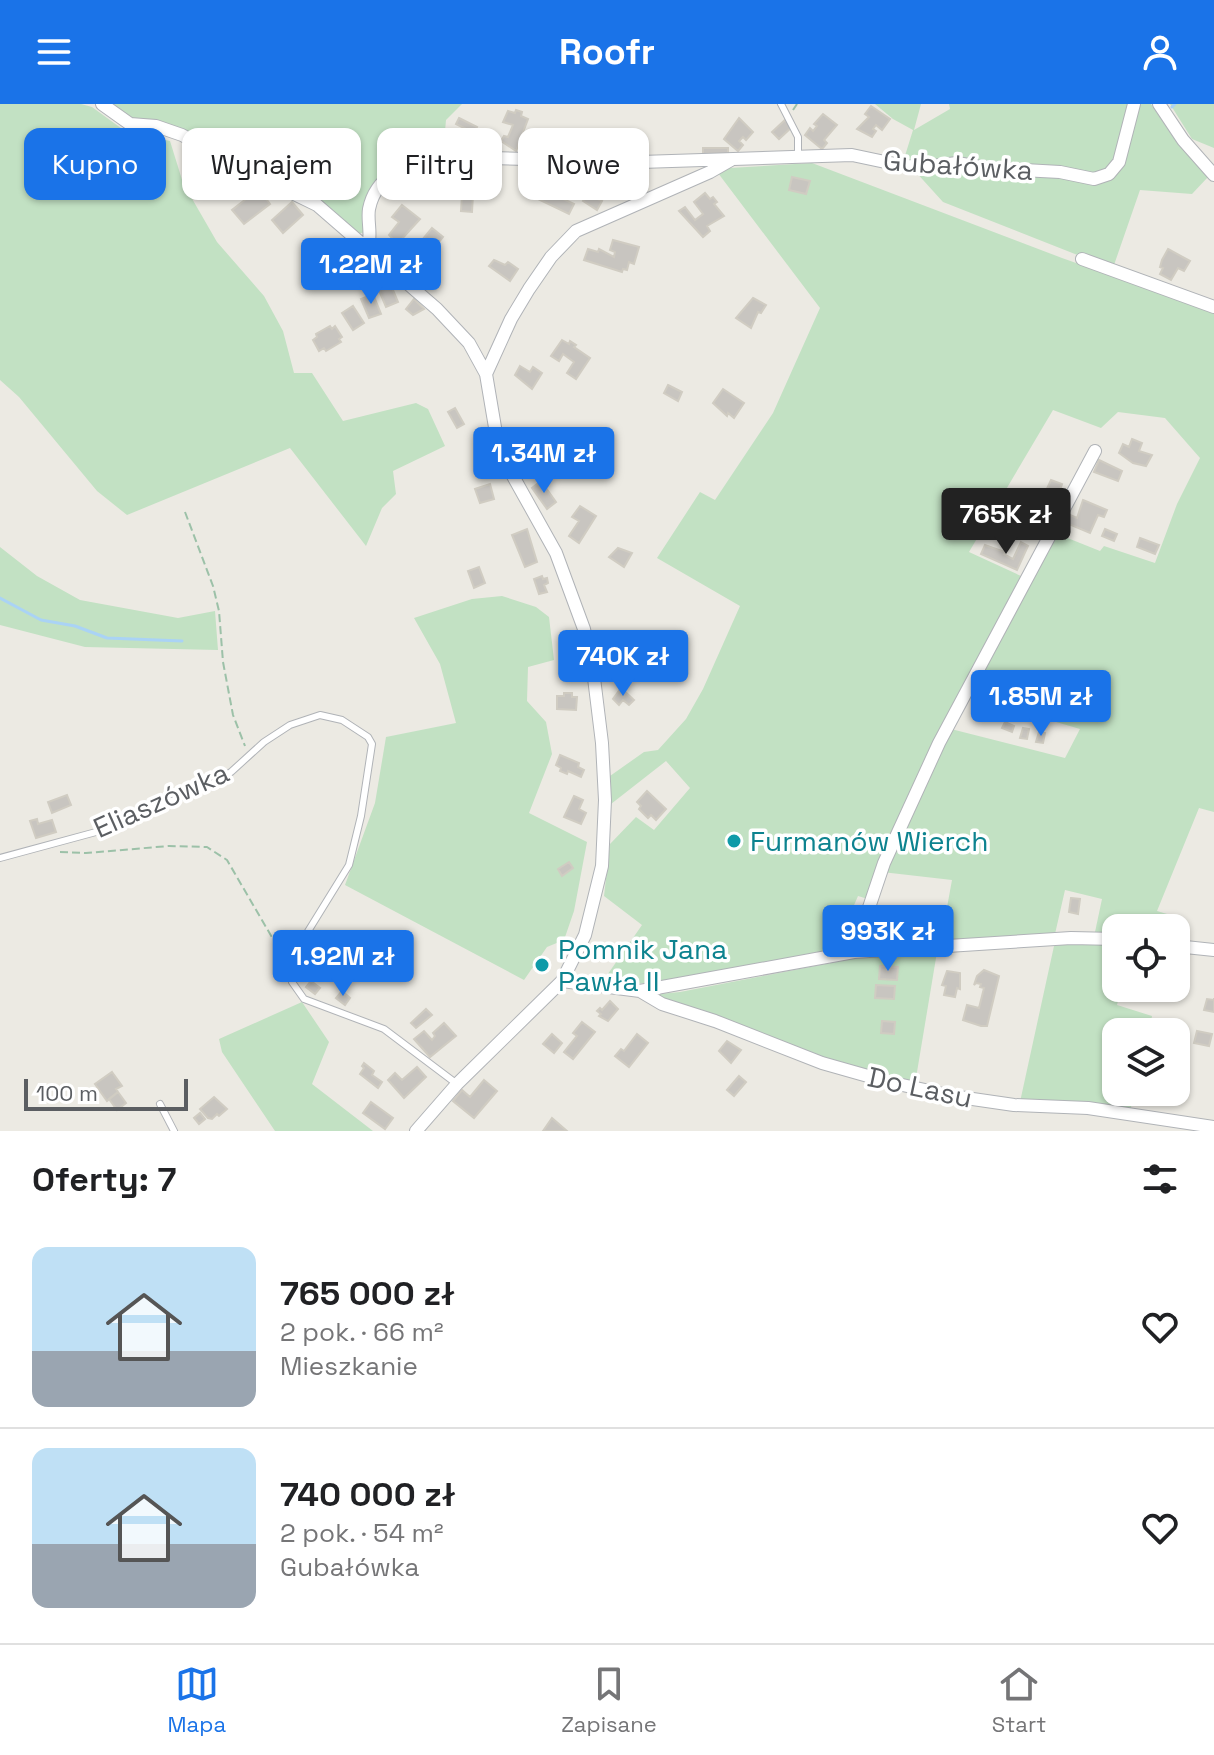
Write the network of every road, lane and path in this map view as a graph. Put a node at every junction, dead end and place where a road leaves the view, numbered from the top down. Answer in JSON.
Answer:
{"nodes":[{"id":1,"x":102,"y":104,"type":"edge"},
{"id":2,"x":781,"y":104,"type":"edge"},
{"id":3,"x":1134,"y":104,"type":"edge"},
{"id":4,"x":1159,"y":104,"type":"edge"},
{"id":5,"x":798,"y":155,"type":"junction"},
{"id":6,"x":731,"y":160,"type":"junction"},
{"id":7,"x":1213,"y":171,"type":"edge"},
{"id":8,"x":368,"y":247,"type":"junction"},
{"id":9,"x":1082,"y":259,"type":"dead end"},
{"id":10,"x":1214,"y":307,"type":"edge"},
{"id":11,"x":486,"y":374,"type":"junction"},
{"id":12,"x":1095,"y":451,"type":"dead end"},
{"id":13,"x":185,"y":512,"type":"dead end"},
{"id":14,"x":250,"y":754,"type":"junction"},
{"id":15,"x":41,"y":846,"type":"junction"},
{"id":16,"x":0,"y":858,"type":"edge"},
{"id":17,"x":897,"y":921,"type":"dead end"},
{"id":18,"x":1102,"y":939,"type":"edge"},
{"id":19,"x":856,"y":946,"type":"junction"},
{"id":20,"x":1190,"y":947,"type":"edge"},
{"id":21,"x":1214,"y":950,"type":"edge"},
{"id":22,"x":290,"y":965,"type":"junction"},
{"id":23,"x":562,"y":981,"type":"junction"},
{"id":24,"x":640,"y":991,"type":"junction"},
{"id":25,"x":457,"y":1084,"type":"junction"},
{"id":26,"x":160,"y":1104,"type":"dead end"},
{"id":27,"x":1214,"y":1127,"type":"edge"},
{"id":28,"x":174,"y":1131,"type":"edge"},
{"id":29,"x":416,"y":1131,"type":"edge"}],
"edges":[{"from":1,"to":8,"type":"street"},
{"from":2,"to":5,"type":"lane"},
{"from":3,"to":5,"type":"street","name":"Gubałówka"},
{"from":4,"to":7,"type":"street"},
{"from":5,"to":6,"type":"street","name":"Gubałówka"},
{"from":6,"to":8,"type":"street","name":"Gubałówka"},
{"from":6,"to":11,"type":"street","name":"Gubałówka"},
{"from":8,"to":11,"type":"street"},
{"from":9,"to":10,"type":"street"},
{"from":11,"to":23,"type":"street"},
{"from":12,"to":19,"type":"street"},
{"from":13,"to":14,"type":"path"},
{"from":14,"to":15,"type":"lane","name":"Eliaszówka"},
{"from":14,"to":22,"type":"lane","name":"Eliaszówka"},
{"from":15,"to":16,"type":"lane","name":"Eliaszówka"},
{"from":15,"to":22,"type":"path"},
{"from":17,"to":19,"type":"path"},
{"from":18,"to":19,"type":"street"},
{"from":19,"to":24,"type":"street"},
{"from":20,"to":21,"type":"street"},
{"from":22,"to":25,"type":"lane"},
{"from":23,"to":24,"type":"street"},
{"from":23,"to":25,"type":"street"},
{"from":24,"to":27,"type":"street","name":"Do Lasu"},
{"from":25,"to":29,"type":"street"},
{"from":26,"to":28,"type":"lane"}]}
